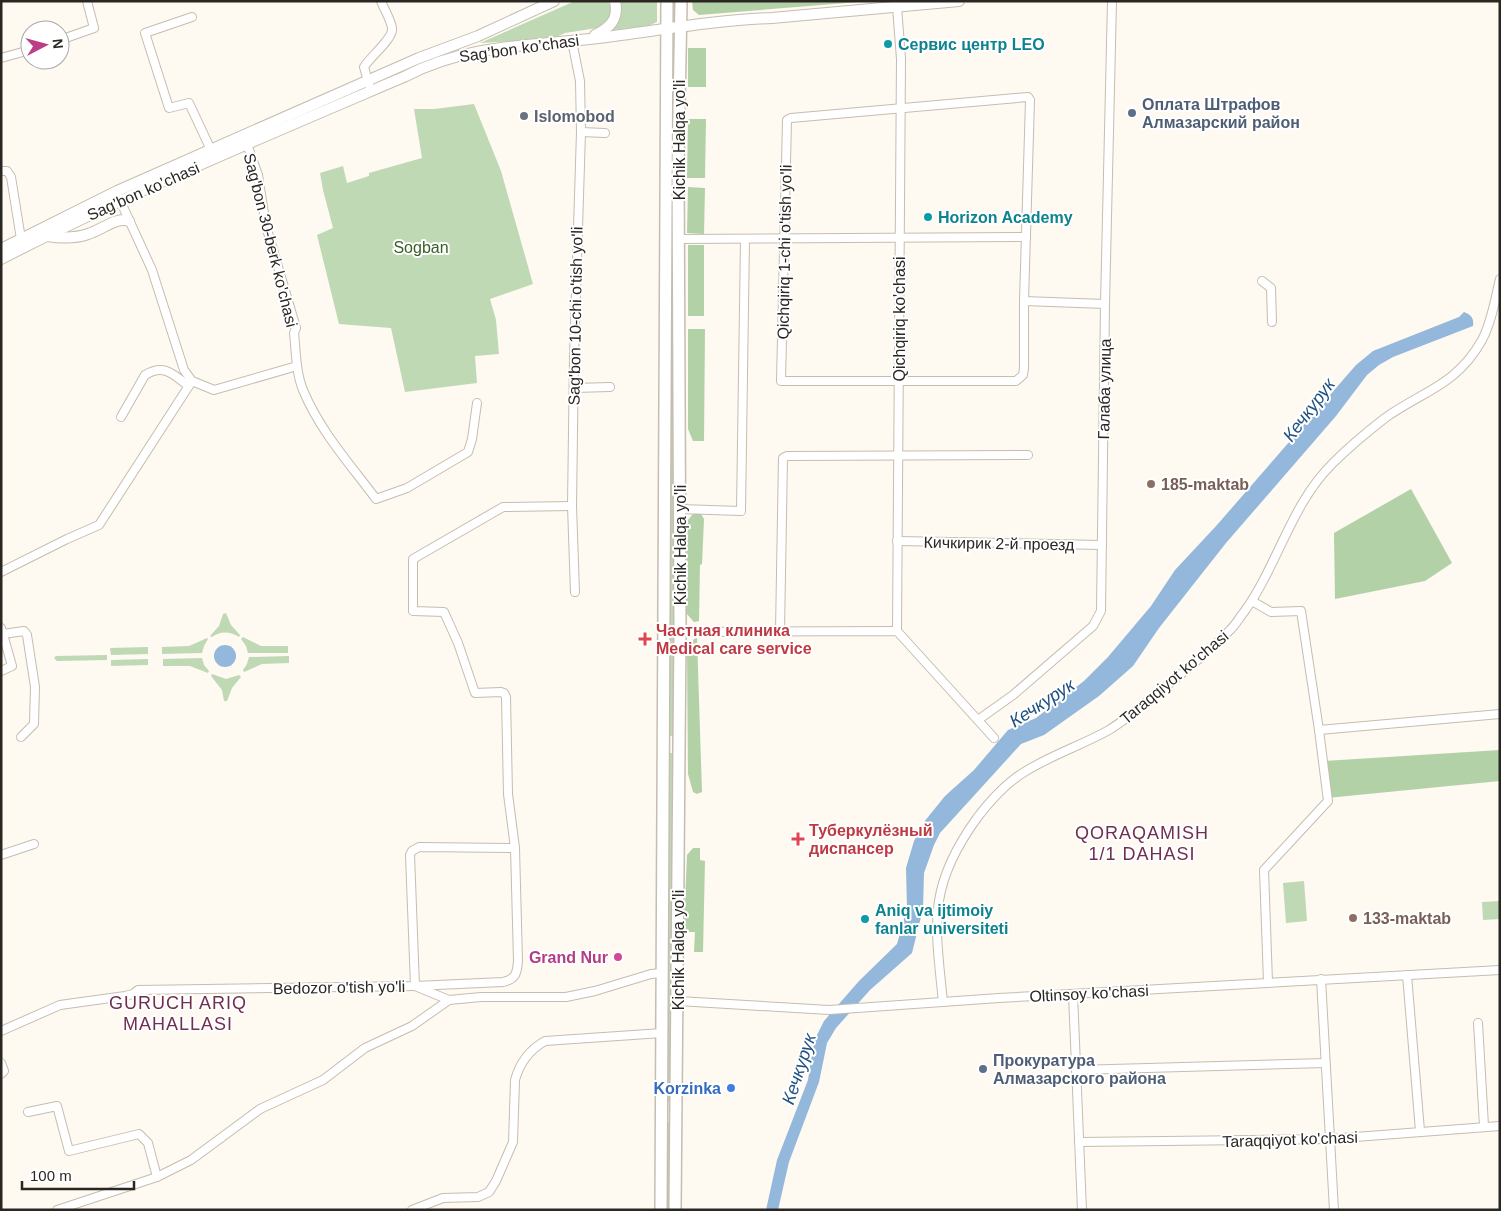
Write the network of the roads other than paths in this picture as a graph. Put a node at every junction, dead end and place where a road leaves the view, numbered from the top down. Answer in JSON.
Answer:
{"nodes":[{"id":1,"x":86,"y":1,"type":"edge"},
{"id":2,"x":381,"y":1,"type":"edge"},
{"id":3,"x":554,"y":1,"type":"edge"},
{"id":4,"x":615,"y":1,"type":"edge"},
{"id":5,"x":667,"y":1,"type":"edge"},
{"id":6,"x":681,"y":1,"type":"edge"},
{"id":7,"x":959,"y":1,"type":"edge"},
{"id":8,"x":1112,"y":1,"type":"edge"},
{"id":9,"x":896,"y":6,"type":"junction"},
{"id":10,"x":192,"y":17,"type":"dead end"},
{"id":11,"x":680,"y":26,"type":"junction"},
{"id":12,"x":666,"y":29,"type":"junction"},
{"id":13,"x":70,"y":36,"type":"edge"},
{"id":14,"x":585,"y":40,"type":"junction"},
{"id":15,"x":572,"y":41,"type":"junction"},
{"id":16,"x":20,"y":53,"type":"edge"},
{"id":17,"x":1,"y":58,"type":"edge"},
{"id":18,"x":369,"y":86,"type":"junction"},
{"id":19,"x":900,"y":107,"type":"junction"},
{"id":20,"x":581,"y":132,"type":"junction"},
{"id":21,"x":605,"y":133,"type":"dead end"},
{"id":22,"x":246,"y":144,"type":"junction"},
{"id":23,"x":211,"y":150,"type":"junction"},
{"id":24,"x":672,"y":164,"type":"junction"},
{"id":25,"x":1,"y":171,"type":"edge"},
{"id":26,"x":118,"y":196,"type":"junction"},
{"id":27,"x":129,"y":221,"type":"junction"},
{"id":28,"x":46,"y":236,"type":"junction"},
{"id":29,"x":1026,"y":237,"type":"junction"},
{"id":30,"x":785,"y":238,"type":"junction"},
{"id":31,"x":21,"y":239,"type":"junction"},
{"id":32,"x":678,"y":239,"type":"junction"},
{"id":33,"x":745,"y":239,"type":"junction"},
{"id":34,"x":899,"y":239,"type":"junction"},
{"id":35,"x":1,"y":249,"type":"edge"},
{"id":36,"x":1,"y":259,"type":"edge"},
{"id":37,"x":1500,"y":279,"type":"edge"},
{"id":38,"x":1262,"y":282,"type":"dead end"},
{"id":39,"x":1024,"y":302,"type":"junction"},
{"id":40,"x":1105,"y":304,"type":"junction"},
{"id":41,"x":1272,"y":322,"type":"dead end"},
{"id":42,"x":665,"y":332,"type":"junction"},
{"id":43,"x":678,"y":332,"type":"junction"},
{"id":44,"x":297,"y":366,"type":"junction"},
{"id":45,"x":899,"y":381,"type":"junction"},
{"id":46,"x":191,"y":384,"type":"junction"},
{"id":47,"x":610,"y":387,"type":"dead end"},
{"id":48,"x":574,"y":388,"type":"junction"},
{"id":49,"x":477,"y":403,"type":"dead end"},
{"id":50,"x":121,"y":417,"type":"dead end"},
{"id":51,"x":1028,"y":455,"type":"dead end"},
{"id":52,"x":898,"y":457,"type":"junction"},
{"id":53,"x":572,"y":506,"type":"junction"},
{"id":54,"x":680,"y":509,"type":"junction"},
{"id":55,"x":897,"y":541,"type":"junction"},
{"id":56,"x":1102,"y":545,"type":"junction"},
{"id":57,"x":1,"y":572,"type":"edge"},
{"id":58,"x":575,"y":592,"type":"dead end"},
{"id":59,"x":1252,"y":600,"type":"junction"},
{"id":60,"x":2,"y":631,"type":"edge"},
{"id":61,"x":780,"y":631,"type":"junction"},
{"id":62,"x":897,"y":631,"type":"junction"},
{"id":63,"x":680,"y":632,"type":"junction"},
{"id":64,"x":1,"y":671,"type":"edge"},
{"id":65,"x":1500,"y":714,"type":"edge"},
{"id":66,"x":978,"y":720,"type":"junction"},
{"id":67,"x":1319,"y":730,"type":"junction"},
{"id":68,"x":21,"y":737,"type":"dead end"},
{"id":69,"x":994,"y":738,"type":"dead end"},
{"id":70,"x":663,"y":748,"type":"junction"},
{"id":71,"x":679,"y":749,"type":"junction"},
{"id":72,"x":34,"y":844,"type":"dead end"},
{"id":73,"x":515,"y":848,"type":"junction"},
{"id":74,"x":1,"y":855,"type":"edge"},
{"id":75,"x":1500,"y":970,"type":"edge"},
{"id":76,"x":662,"y":973,"type":"junction"},
{"id":77,"x":1407,"y":975,"type":"junction"},
{"id":78,"x":1321,"y":979,"type":"junction"},
{"id":79,"x":1268,"y":982,"type":"junction"},
{"id":80,"x":415,"y":986,"type":"junction"},
{"id":81,"x":1073,"y":994,"type":"junction"},
{"id":82,"x":448,"y":1000,"type":"junction"},
{"id":83,"x":678,"y":1001,"type":"junction"},
{"id":84,"x":943,"y":1002,"type":"junction"},
{"id":85,"x":1478,"y":1023,"type":"dead end"},
{"id":86,"x":1,"y":1031,"type":"edge"},
{"id":87,"x":662,"y":1033,"type":"junction"},
{"id":88,"x":1,"y":1063,"type":"edge"},
{"id":89,"x":1325,"y":1063,"type":"junction"},
{"id":90,"x":1076,"y":1070,"type":"junction"},
{"id":91,"x":1,"y":1074,"type":"edge"},
{"id":92,"x":662,"y":1111,"type":"junction"},
{"id":93,"x":676,"y":1111,"type":"junction"},
{"id":94,"x":28,"y":1112,"type":"dead end"},
{"id":95,"x":1484,"y":1126,"type":"junction"},
{"id":96,"x":1500,"y":1126,"type":"edge"},
{"id":97,"x":1420,"y":1132,"type":"junction"},
{"id":98,"x":1330,"y":1139,"type":"junction"},
{"id":99,"x":1079,"y":1142,"type":"junction"},
{"id":100,"x":157,"y":1177,"type":"junction"},
{"id":101,"x":57,"y":1210,"type":"edge"},
{"id":102,"x":412,"y":1210,"type":"edge"},
{"id":103,"x":661,"y":1210,"type":"edge"},
{"id":104,"x":675,"y":1210,"type":"edge"},
{"id":105,"x":1082,"y":1210,"type":"edge"},
{"id":106,"x":1334,"y":1210,"type":"edge"}],
"edges":[{"from":1,"to":13,"type":"street"},
{"from":2,"to":18,"type":"street"},
{"from":3,"to":18,"type":"main road","name":"Sag’bon ko’chasi"},
{"from":4,"to":14,"type":"main road"},
{"from":5,"to":12,"type":"highway","name":"Kichik Halqa yo'li"},
{"from":6,"to":11,"type":"highway","name":"Kichik Halqa yo'li"},
{"from":7,"to":9,"type":"main road","name":"Sag’bon ko’chasi"},
{"from":8,"to":40,"type":"street","name":"Галаба улица"},
{"from":9,"to":11,"type":"main road","name":"Sag’bon ko’chasi"},
{"from":9,"to":19,"type":"street","name":"Qichqiriq ko'chasi"},
{"from":10,"to":23,"type":"street"},
{"from":11,"to":12,"type":"main road","name":"Sag’bon ko’chasi"},
{"from":11,"to":24,"type":"highway","name":"Kichik Halqa yo'li"},
{"from":12,"to":14,"type":"main road","name":"Sag’bon ko’chasi"},
{"from":12,"to":24,"type":"highway","name":"Kichik Halqa yo'li"},
{"from":14,"to":15,"type":"main road","name":"Sag’bon ko’chasi"},
{"from":15,"to":18,"type":"main road","name":"Sag’bon ko’chasi"},
{"from":15,"to":20,"type":"street","name":"Sag'bon 10-chi o'tish yo'li"},
{"from":16,"to":17,"type":"street"},
{"from":18,"to":22,"type":"main road","name":"Sag’bon ko’chasi"},
{"from":18,"to":23,"type":"main road","name":"Sag’bon ko’chasi"},
{"from":19,"to":29,"type":"street"},
{"from":19,"to":30,"type":"street","name":"Qichqiriq 1-chi o'tish yo'li"},
{"from":19,"to":34,"type":"street","name":"Qichqiriq ko'chasi"},
{"from":20,"to":21,"type":"street"},
{"from":20,"to":48,"type":"street","name":"Sag'bon 10-chi o'tish yo'li"},
{"from":22,"to":26,"type":"main road","name":"Sag’bon ko’chasi"},
{"from":22,"to":44,"type":"street","name":"Sag'bon 30-berk ko'chasi"},
{"from":23,"to":26,"type":"main road","name":"Sag’bon ko’chasi"},
{"from":24,"to":32,"type":"highway","name":"Kichik Halqa yo'li"},
{"from":24,"to":42,"type":"highway","name":"Kichik Halqa yo'li"},
{"from":25,"to":31,"type":"street"},
{"from":26,"to":27,"type":"street"},
{"from":26,"to":28,"type":"main road","name":"Sag’bon ko’chasi"},
{"from":26,"to":31,"type":"main road","name":"Sag’bon ko’chasi"},
{"from":27,"to":28,"type":"main road"},
{"from":27,"to":46,"type":"street"},
{"from":28,"to":36,"type":"main road","name":"Sag’bon ko’chasi"},
{"from":29,"to":34,"type":"street"},
{"from":29,"to":39,"type":"street"},
{"from":30,"to":33,"type":"street"},
{"from":30,"to":34,"type":"street"},
{"from":30,"to":45,"type":"street","name":"Qichqiriq 1-chi o'tish yo'li"},
{"from":31,"to":35,"type":"main road","name":"Sag’bon ko’chasi"},
{"from":32,"to":33,"type":"street"},
{"from":32,"to":43,"type":"highway","name":"Kichik Halqa yo'li"},
{"from":33,"to":54,"type":"street"},
{"from":34,"to":45,"type":"street","name":"Qichqiriq ko'chasi"},
{"from":37,"to":59,"type":"street","name":"Taraqqiyot ko'chasi"},
{"from":38,"to":41,"type":"street"},
{"from":39,"to":40,"type":"street"},
{"from":39,"to":45,"type":"street"},
{"from":40,"to":56,"type":"street","name":"Галаба улица"},
{"from":42,"to":43,"type":"highway"},
{"from":42,"to":70,"type":"highway","name":"Kichik Halqa yo'li"},
{"from":43,"to":54,"type":"highway","name":"Kichik Halqa yo'li"},
{"from":44,"to":46,"type":"street"},
{"from":44,"to":49,"type":"street","name":"Sag'bon 30-berk ko'chasi"},
{"from":45,"to":52,"type":"street","name":"Qichqiriq ko'chasi"},
{"from":46,"to":50,"type":"street"},
{"from":46,"to":57,"type":"street"},
{"from":47,"to":48,"type":"street"},
{"from":48,"to":53,"type":"street","name":"Sag'bon 10-chi o'tish yo'li"},
{"from":51,"to":52,"type":"street"},
{"from":52,"to":55,"type":"street","name":"Qichqiriq ko'chasi"},
{"from":52,"to":61,"type":"street"},
{"from":53,"to":58,"type":"street","name":"Sag'bon 10-chi o'tish yo'li"},
{"from":53,"to":73,"type":"street"},
{"from":54,"to":63,"type":"highway","name":"Kichik Halqa yo'li"},
{"from":55,"to":56,"type":"street","name":"Кичкирик 2-й проезд"},
{"from":55,"to":62,"type":"street","name":"Qichqiriq ko'chasi"},
{"from":56,"to":66,"type":"street","name":"Галаба улица"},
{"from":59,"to":67,"type":"street"},
{"from":59,"to":84,"type":"street","name":"Taraqqiyot ko'chasi"},
{"from":60,"to":64,"type":"street"},
{"from":60,"to":68,"type":"street"},
{"from":61,"to":62,"type":"street"},
{"from":61,"to":63,"type":"street"},
{"from":62,"to":66,"type":"street"},
{"from":63,"to":71,"type":"highway","name":"Kichik Halqa yo'li"},
{"from":65,"to":67,"type":"street"},
{"from":66,"to":69,"type":"street"},
{"from":67,"to":79,"type":"street"},
{"from":70,"to":71,"type":"highway"},
{"from":70,"to":76,"type":"highway","name":"Kichik Halqa yo'li"},
{"from":71,"to":83,"type":"highway","name":"Kichik Halqa yo'li"},
{"from":72,"to":74,"type":"street"},
{"from":73,"to":80,"type":"street","name":"Bedozor o'tish yo'li"},
{"from":73,"to":80,"type":"street"},
{"from":75,"to":77,"type":"street","name":"Oltinsoy ko'chasi"},
{"from":76,"to":82,"type":"street"},
{"from":76,"to":87,"type":"highway","name":"Kichik Halqa yo'li"},
{"from":77,"to":78,"type":"street","name":"Oltinsoy ko'chasi"},
{"from":77,"to":97,"type":"street"},
{"from":78,"to":79,"type":"street","name":"Oltinsoy ko'chasi"},
{"from":78,"to":89,"type":"street"},
{"from":79,"to":81,"type":"street","name":"Oltinsoy ko'chasi"},
{"from":80,"to":82,"type":"street"},
{"from":80,"to":86,"type":"street","name":"Bedozor o'tish yo'li"},
{"from":81,"to":84,"type":"street","name":"Oltinsoy ko'chasi"},
{"from":81,"to":90,"type":"street"},
{"from":82,"to":100,"type":"street"},
{"from":83,"to":84,"type":"street","name":"Oltinsoy ko'chasi"},
{"from":83,"to":93,"type":"highway","name":"Kichik Halqa yo'li"},
{"from":85,"to":95,"type":"street"},
{"from":87,"to":92,"type":"highway","name":"Kichik Halqa yo'li"},
{"from":87,"to":102,"type":"street"},
{"from":88,"to":91,"type":"street"},
{"from":89,"to":90,"type":"street"},
{"from":89,"to":98,"type":"street"},
{"from":90,"to":99,"type":"street"},
{"from":92,"to":93,"type":"highway"},
{"from":92,"to":103,"type":"highway","name":"Kichik Halqa yo'li"},
{"from":93,"to":104,"type":"highway","name":"Kichik Halqa yo'li"},
{"from":94,"to":100,"type":"street"},
{"from":95,"to":96,"type":"street","name":"Taraqqiyot ko'chasi"},
{"from":95,"to":97,"type":"street","name":"Taraqqiyot ko'chasi"},
{"from":97,"to":98,"type":"street","name":"Taraqqiyot ko'chasi"},
{"from":98,"to":99,"type":"street","name":"Taraqqiyot ko'chasi"},
{"from":98,"to":106,"type":"street"},
{"from":99,"to":105,"type":"street"},
{"from":100,"to":101,"type":"street"}]}
